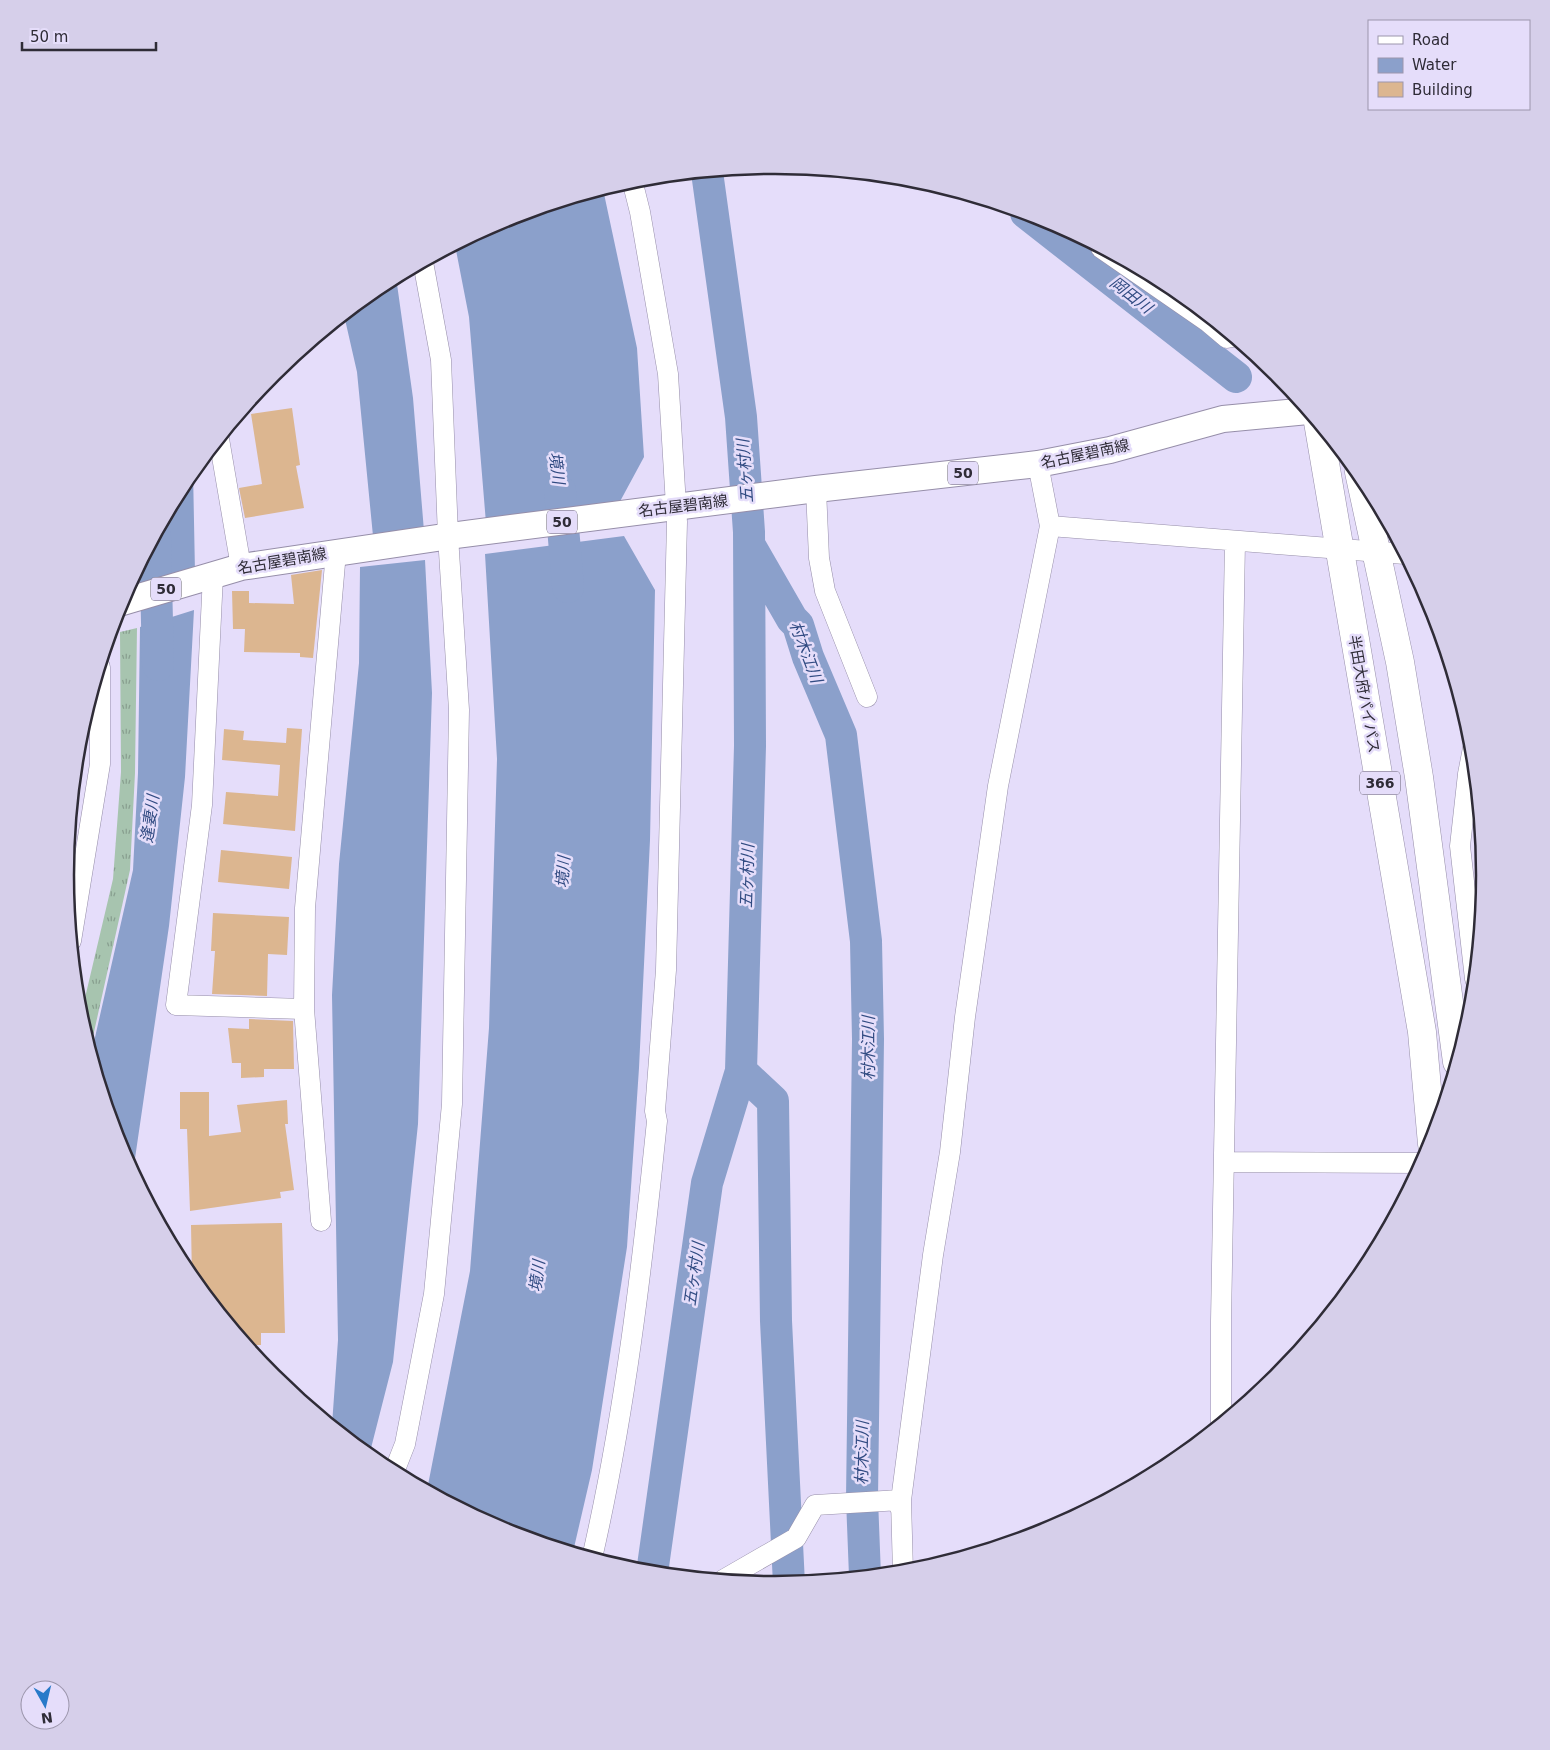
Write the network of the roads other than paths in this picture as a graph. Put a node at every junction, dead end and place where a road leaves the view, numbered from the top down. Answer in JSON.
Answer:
{"nodes":[{"id":1,"x":634,"y":188,"type":"edge"},
{"id":2,"x":424,"y":268,"type":"edge"},
{"id":3,"x":1162,"y":290,"type":"edge"},
{"id":4,"x":1172,"y":297,"type":"edge"},
{"id":5,"x":1301,"y":412,"type":"edge"},
{"id":6,"x":1320,"y":435,"type":"edge"},
{"id":7,"x":220,"y":446,"type":"edge"},
{"id":8,"x":1038,"y":464,"type":"junction"},
{"id":9,"x":816,"y":489,"type":"junction"},
{"id":10,"x":1364,"y":494,"type":"edge"},
{"id":11,"x":677,"y":507,"type":"junction"},
{"id":12,"x":1050,"y":526,"type":"junction"},
{"id":13,"x":448,"y":536,"type":"junction"},
{"id":14,"x":1235,"y":542,"type":"junction"},
{"id":15,"x":1339,"y":548,"type":"junction"},
{"id":16,"x":1376,"y":551,"type":"junction"},
{"id":17,"x":341,"y":552,"type":"junction"},
{"id":18,"x":1398,"y":553,"type":"edge"},
{"id":19,"x":241,"y":567,"type":"junction"},
{"id":20,"x":213,"y":575,"type":"junction"},
{"id":21,"x":130,"y":600,"type":"edge"},
{"id":22,"x":100,"y":687,"type":"edge"},
{"id":23,"x":867,"y":697,"type":"dead end"},
{"id":24,"x":1470,"y":782,"type":"edge"},
{"id":25,"x":75,"y":922,"type":"edge"},
{"id":26,"x":1472,"y":951,"type":"edge"},
{"id":27,"x":304,"y":1009,"type":"junction"},
{"id":28,"x":1455,"y":1045,"type":"edge"},
{"id":29,"x":1430,"y":1124,"type":"edge"},
{"id":30,"x":1224,"y":1162,"type":"junction"},
{"id":31,"x":1414,"y":1163,"type":"edge"},
{"id":32,"x":321,"y":1221,"type":"dead end"},
{"id":33,"x":1221,"y":1415,"type":"edge"},
{"id":34,"x":397,"y":1465,"type":"edge"},
{"id":35,"x":900,"y":1508,"type":"junction"},
{"id":36,"x":593,"y":1552,"type":"edge"},
{"id":37,"x":903,"y":1564,"type":"edge"},
{"id":38,"x":732,"y":1575,"type":"edge"}],
"edges":[{"from":1,"to":11,"type":"street"},
{"from":2,"to":13,"type":"street"},
{"from":3,"to":4,"type":"street"},
{"from":5,"to":8,"type":"main road","name":"名古屋碧南線","number":"50"},
{"from":6,"to":15,"type":"highway","name":"半田大府パイパス","number":"366"},
{"from":7,"to":19,"type":"street"},
{"from":8,"to":9,"type":"main road","name":"名古屋碧南線","number":"50"},
{"from":8,"to":12,"type":"street"},
{"from":9,"to":11,"type":"main road","name":"名古屋碧南線","number":"50"},
{"from":9,"to":23,"type":"street"},
{"from":10,"to":16,"type":"highway","number":"366"},
{"from":11,"to":13,"type":"main road","name":"名古屋碧南線","number":"50"},
{"from":11,"to":36,"type":"street"},
{"from":12,"to":14,"type":"street"},
{"from":12,"to":35,"type":"street"},
{"from":13,"to":17,"type":"main road","name":"名古屋碧南線","number":"50"},
{"from":13,"to":34,"type":"street"},
{"from":14,"to":15,"type":"street"},
{"from":14,"to":30,"type":"street"},
{"from":15,"to":16,"type":"street"},
{"from":15,"to":29,"type":"highway","name":"半田大府パイパス","number":"366"},
{"from":16,"to":18,"type":"street"},
{"from":16,"to":28,"type":"highway","number":"366"},
{"from":17,"to":19,"type":"main road","name":"名古屋碧南線","number":"50"},
{"from":17,"to":27,"type":"street"},
{"from":19,"to":20,"type":"main road","name":"名古屋碧南線","number":"50"},
{"from":20,"to":21,"type":"main road","name":"名古屋碧南線","number":"50"},
{"from":20,"to":27,"type":"street"},
{"from":22,"to":25,"type":"street"},
{"from":24,"to":26,"type":"street"},
{"from":27,"to":32,"type":"street"},
{"from":30,"to":31,"type":"street"},
{"from":30,"to":33,"type":"street"},
{"from":35,"to":37,"type":"street"},
{"from":35,"to":38,"type":"street"}]}
